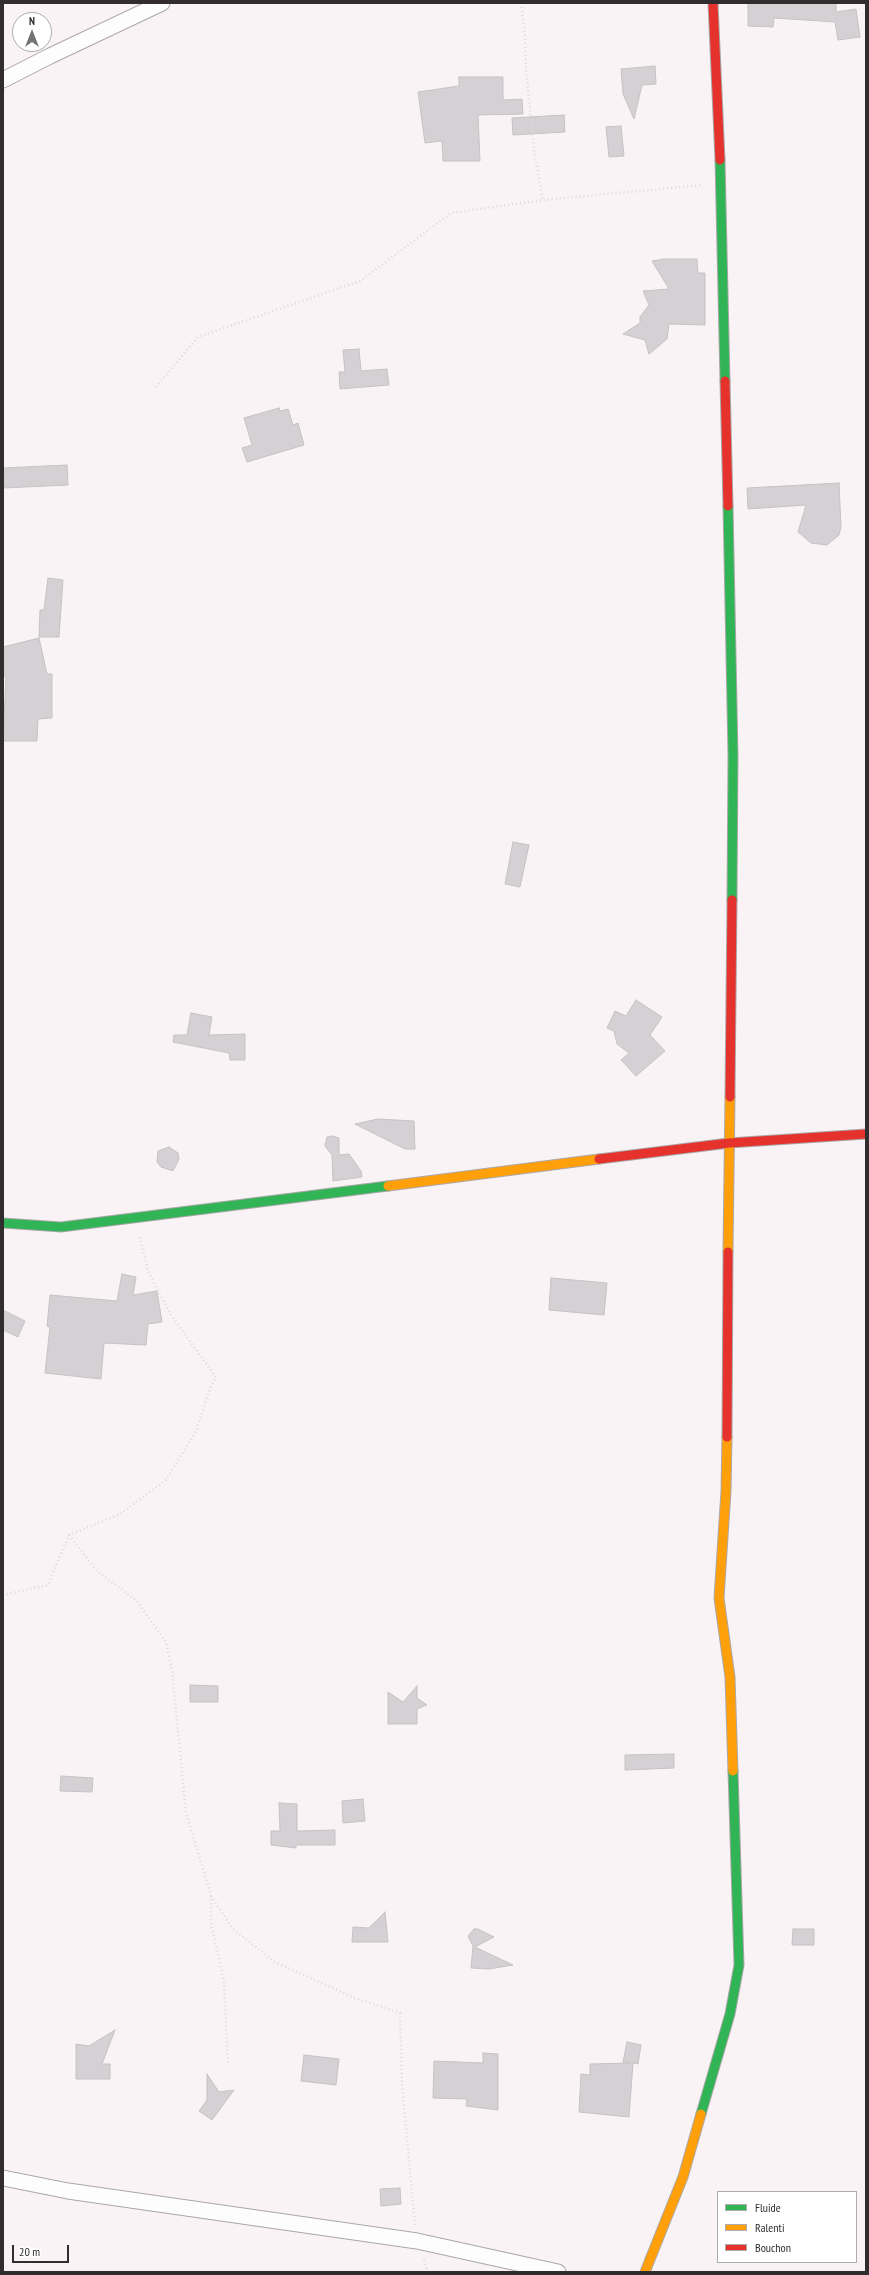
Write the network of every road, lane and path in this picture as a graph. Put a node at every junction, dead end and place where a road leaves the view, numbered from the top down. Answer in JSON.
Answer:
{"nodes":[{"id":1,"x":162,"y":3,"type":"edge"},
{"id":2,"x":521,"y":3,"type":"edge"},
{"id":3,"x":713,"y":3,"type":"edge"},
{"id":4,"x":3,"y":80,"type":"edge"},
{"id":5,"x":721,"y":183,"type":"junction"},
{"id":6,"x":543,"y":200,"type":"junction"},
{"id":7,"x":156,"y":386,"type":"dead end"},
{"id":8,"x":866,"y":1134,"type":"edge"},
{"id":9,"x":729,"y":1142,"type":"junction"},
{"id":10,"x":136,"y":1217,"type":"junction"},
{"id":11,"x":3,"y":1223,"type":"edge"},
{"id":12,"x":69,"y":1535,"type":"junction"},
{"id":13,"x":3,"y":1595,"type":"edge"},
{"id":14,"x":211,"y":1895,"type":"junction"},
{"id":15,"x":228,"y":2066,"type":"dead end"},
{"id":16,"x":3,"y":2178,"type":"edge"},
{"id":17,"x":417,"y":2241,"type":"junction"},
{"id":18,"x":428,"y":2272,"type":"edge"},
{"id":19,"x":558,"y":2272,"type":"edge"},
{"id":20,"x":645,"y":2272,"type":"edge"}],
"edges":[{"from":1,"to":4,"type":"street"},
{"from":2,"to":6,"type":"path"},
{"from":3,"to":5,"type":"street"},
{"from":5,"to":6,"type":"path"},
{"from":5,"to":9,"type":"street"},
{"from":6,"to":7,"type":"path"},
{"from":8,"to":9,"type":"street"},
{"from":9,"to":10,"type":"street"},
{"from":9,"to":20,"type":"street"},
{"from":10,"to":11,"type":"street"},
{"from":10,"to":12,"type":"path"},
{"from":12,"to":13,"type":"path"},
{"from":12,"to":14,"type":"path"},
{"from":14,"to":15,"type":"path"},
{"from":14,"to":17,"type":"path"},
{"from":16,"to":17,"type":"street"},
{"from":17,"to":18,"type":"path"},
{"from":17,"to":19,"type":"street"}]}
